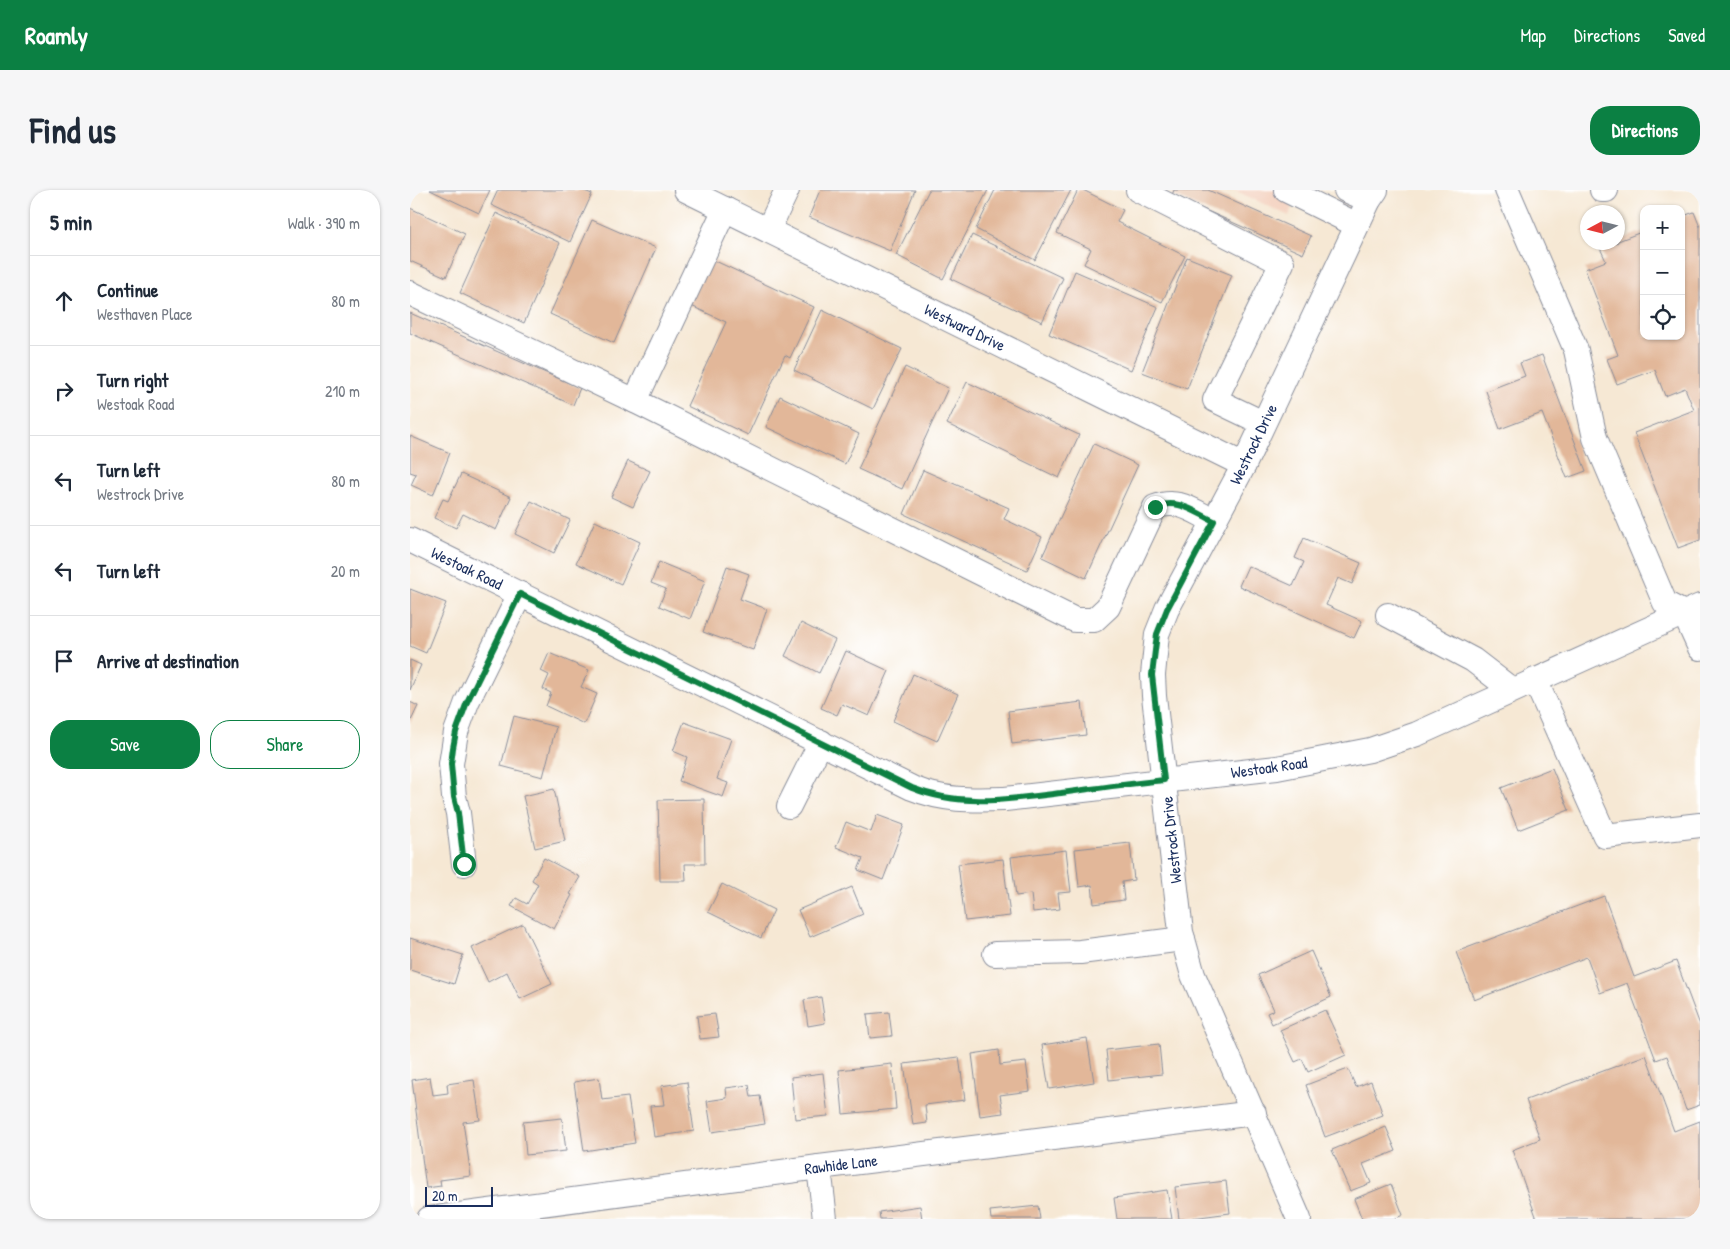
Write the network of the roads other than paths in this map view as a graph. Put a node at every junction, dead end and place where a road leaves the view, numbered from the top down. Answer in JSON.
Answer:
{"nodes":[{"id":1,"x":686,"y":190,"type":"edge"},
{"id":2,"x":787,"y":190,"type":"edge"},
{"id":3,"x":1138,"y":190,"type":"edge"},
{"id":4,"x":1286,"y":190,"type":"edge"},
{"id":5,"x":1346,"y":190,"type":"edge"},
{"id":6,"x":1507,"y":190,"type":"edge"},
{"id":7,"x":1602,"y":190,"type":"edge"},
{"id":8,"x":1606,"y":190,"type":"edge"},
{"id":9,"x":1373,"y":195,"type":"edge"},
{"id":10,"x":726,"y":209,"type":"junction"},
{"id":11,"x":1357,"y":224,"type":"junction"},
{"id":12,"x":768,"y":230,"type":"junction"},
{"id":13,"x":410,"y":293,"type":"edge"},
{"id":14,"x":636,"y":401,"type":"junction"},
{"id":15,"x":1264,"y":423,"type":"junction"},
{"id":16,"x":1244,"y":465,"type":"junction"},
{"id":17,"x":1214,"y":521,"type":"junction"},
{"id":18,"x":410,"y":540,"type":"edge"},
{"id":19,"x":520,"y":594,"type":"junction"},
{"id":20,"x":1692,"y":609,"type":"edge"},
{"id":21,"x":1388,"y":615,"type":"dead end"},
{"id":22,"x":1700,"y":648,"type":"edge"},
{"id":23,"x":1535,"y":680,"type":"junction"},
{"id":24,"x":1512,"y":690,"type":"junction"},
{"id":25,"x":821,"y":742,"type":"junction"},
{"id":26,"x":1164,"y":780,"type":"junction"},
{"id":27,"x":789,"y":806,"type":"dead end"},
{"id":28,"x":1700,"y":826,"type":"edge"},
{"id":29,"x":464,"y":864,"type":"dead end"},
{"id":30,"x":1183,"y":939,"type":"junction"},
{"id":31,"x":995,"y":954,"type":"dead end"},
{"id":32,"x":1254,"y":1113,"type":"junction"},
{"id":33,"x":819,"y":1167,"type":"junction"},
{"id":34,"x":508,"y":1214,"type":"edge"},
{"id":35,"x":429,"y":1219,"type":"edge"},
{"id":36,"x":826,"y":1219,"type":"edge"},
{"id":37,"x":1299,"y":1219,"type":"edge"}],
"edges":[{"from":1,"to":10,"type":"street","name":"Westward Drive"},
{"from":2,"to":12,"type":"street"},
{"from":3,"to":15,"type":"street"},
{"from":4,"to":11,"type":"street"},
{"from":5,"to":9,"type":"street"},
{"from":6,"to":20,"type":"street"},
{"from":7,"to":8,"type":"street"},
{"from":9,"to":11,"type":"street","name":"Westrock Drive"},
{"from":10,"to":12,"type":"street","name":"Westward Drive"},
{"from":10,"to":14,"type":"street"},
{"from":11,"to":15,"type":"street","name":"Westrock Drive"},
{"from":12,"to":16,"type":"street","name":"Westward Drive"},
{"from":13,"to":14,"type":"street"},
{"from":14,"to":17,"type":"street"},
{"from":15,"to":16,"type":"street","name":"Westrock Drive"},
{"from":16,"to":17,"type":"street","name":"Westrock Drive"},
{"from":17,"to":26,"type":"street","name":"Westrock Drive"},
{"from":18,"to":19,"type":"street","name":"Westoak Road"},
{"from":19,"to":25,"type":"street","name":"Westoak Road"},
{"from":19,"to":29,"type":"street"},
{"from":20,"to":22,"type":"street"},
{"from":20,"to":23,"type":"street","name":"Westoak Road"},
{"from":21,"to":24,"type":"street"},
{"from":23,"to":24,"type":"street","name":"Westoak Road"},
{"from":23,"to":28,"type":"street"},
{"from":24,"to":26,"type":"street","name":"Westoak Road"},
{"from":25,"to":26,"type":"street","name":"Westoak Road"},
{"from":25,"to":27,"type":"street"},
{"from":26,"to":30,"type":"street","name":"Westrock Drive"},
{"from":30,"to":31,"type":"street"},
{"from":30,"to":32,"type":"street","name":"Westrock Drive"},
{"from":32,"to":33,"type":"street","name":"Rawhide Lane"},
{"from":32,"to":37,"type":"street","name":"Westrock Drive"},
{"from":33,"to":34,"type":"street","name":"Rawhide Lane"},
{"from":33,"to":36,"type":"street"},
{"from":34,"to":35,"type":"street","name":"Rawhide Lane"}]}
